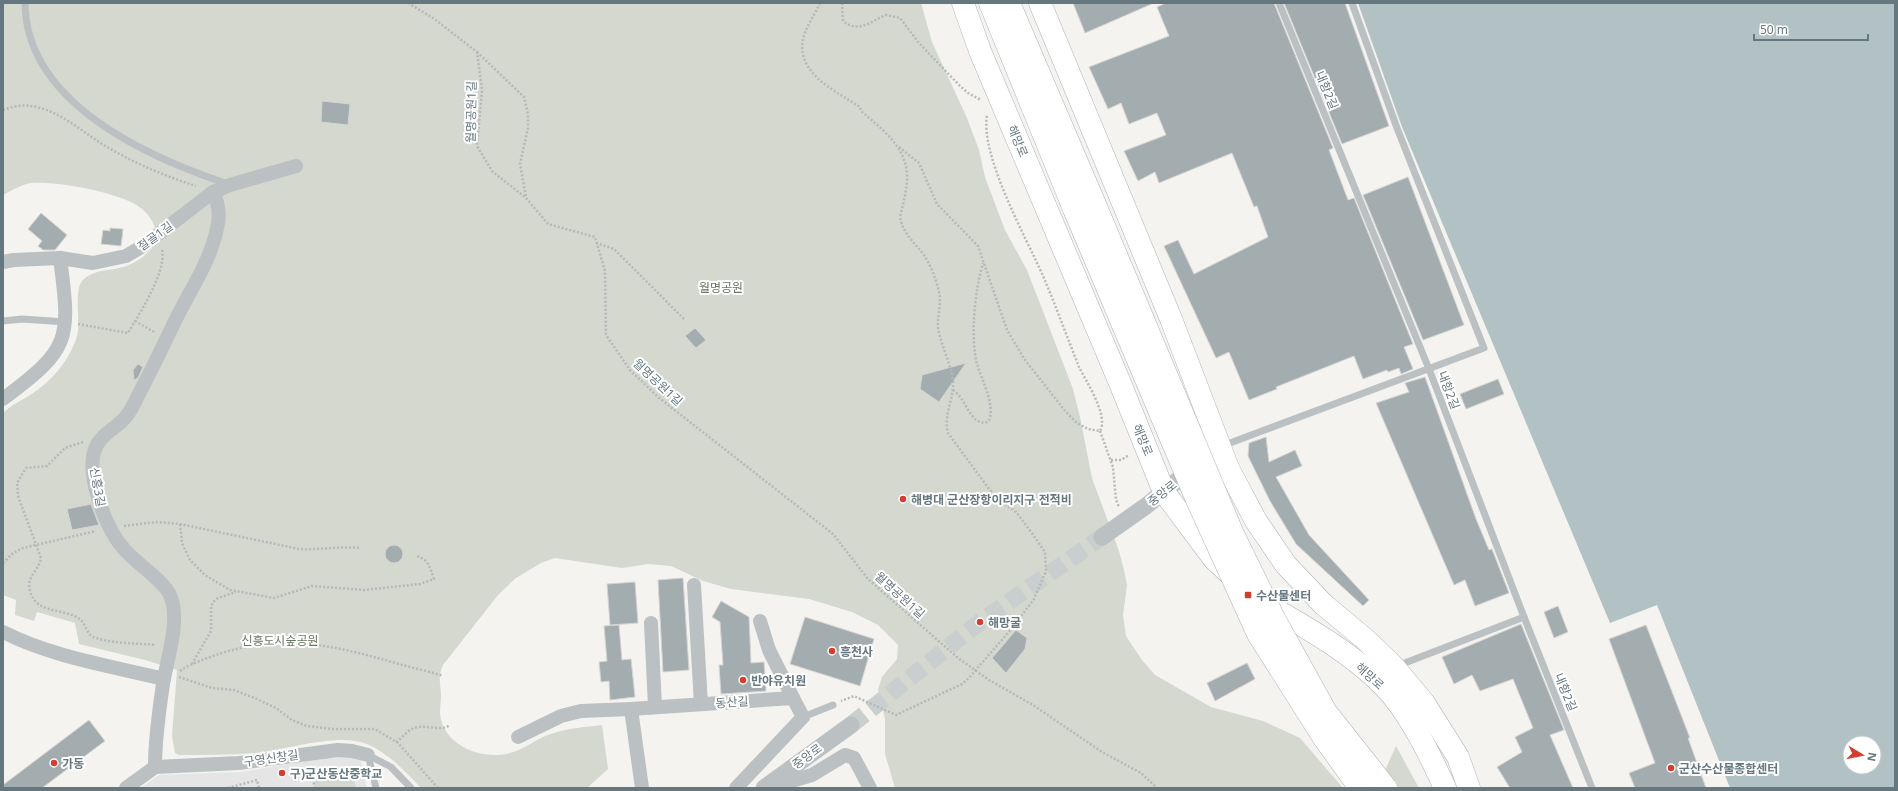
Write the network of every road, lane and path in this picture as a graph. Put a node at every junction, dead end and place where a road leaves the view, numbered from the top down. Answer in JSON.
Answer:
{"nodes":[{"id":1,"x":25,"y":3,"type":"edge"},
{"id":2,"x":408,"y":3,"type":"edge"},
{"id":3,"x":820,"y":3,"type":"edge"},
{"id":4,"x":842,"y":3,"type":"edge"},
{"id":5,"x":963,"y":3,"type":"edge"},
{"id":6,"x":990,"y":3,"type":"edge"},
{"id":7,"x":1009,"y":3,"type":"edge"},
{"id":8,"x":1040,"y":3,"type":"edge"},
{"id":9,"x":1279,"y":3,"type":"edge"},
{"id":10,"x":1352,"y":3,"type":"edge"},
{"id":11,"x":477,"y":52,"type":"junction"},
{"id":12,"x":984,"y":101,"type":"dead end"},
{"id":13,"x":3,"y":110,"type":"edge"},
{"id":14,"x":988,"y":112,"type":"dead end"},
{"id":15,"x":897,"y":146,"type":"junction"},
{"id":16,"x":296,"y":166,"type":"dead end"},
{"id":17,"x":230,"y":185,"type":"junction"},
{"id":18,"x":213,"y":192,"type":"junction"},
{"id":19,"x":526,"y":198,"type":"junction"},
{"id":20,"x":154,"y":237,"type":"junction"},
{"id":21,"x":596,"y":243,"type":"junction"},
{"id":22,"x":60,"y":258,"type":"junction"},
{"id":23,"x":3,"y":262,"type":"edge"},
{"id":24,"x":982,"y":263,"type":"junction"},
{"id":25,"x":685,"y":320,"type":"dead end"},
{"id":26,"x":3,"y":321,"type":"edge"},
{"id":27,"x":66,"y":322,"type":"junction"},
{"id":28,"x":135,"y":322,"type":"junction"},
{"id":29,"x":167,"y":338,"type":"junction"},
{"id":30,"x":1188,"y":363,"type":"junction"},
{"id":31,"x":1429,"y":369,"type":"junction"},
{"id":32,"x":1120,"y":383,"type":"junction"},
{"id":33,"x":953,"y":390,"type":"junction"},
{"id":34,"x":3,"y":399,"type":"edge"},
{"id":35,"x":1100,"y":431,"type":"junction"},
{"id":36,"x":99,"y":440,"type":"junction"},
{"id":37,"x":1220,"y":446,"type":"junction"},
{"id":38,"x":1129,"y":455,"type":"dead end"},
{"id":39,"x":1111,"y":460,"type":"junction"},
{"id":40,"x":1164,"y":492,"type":"junction"},
{"id":41,"x":1127,"y":520,"type":"junction"},
{"id":42,"x":180,"y":524,"type":"junction"},
{"id":43,"x":110,"y":528,"type":"junction"},
{"id":44,"x":1102,"y":537,"type":"tunnel mouth"},
{"id":45,"x":37,"y":546,"type":"junction"},
{"id":46,"x":361,"y":548,"type":"dead end"},
{"id":47,"x":416,"y":556,"type":"dead end"},
{"id":48,"x":3,"y":563,"type":"edge"},
{"id":49,"x":694,"y":585,"type":"dead end"},
{"id":50,"x":237,"y":591,"type":"junction"},
{"id":51,"x":1524,"y":617,"type":"junction"},
{"id":52,"x":760,"y":621,"type":"dead end"},
{"id":53,"x":651,"y":623,"type":"dead end"},
{"id":54,"x":3,"y":632,"type":"edge"},
{"id":55,"x":170,"y":648,"type":"junction"},
{"id":56,"x":192,"y":664,"type":"junction"},
{"id":57,"x":1394,"y":667,"type":"junction"},
{"id":58,"x":976,"y":671,"type":"junction"},
{"id":59,"x":443,"y":676,"type":"dead end"},
{"id":60,"x":164,"y":679,"type":"junction"},
{"id":61,"x":793,"y":698,"type":"junction"},
{"id":62,"x":701,"y":704,"type":"junction"},
{"id":63,"x":833,"y":705,"type":"joint"},
{"id":64,"x":655,"y":707,"type":"junction"},
{"id":65,"x":631,"y":709,"type":"junction"},
{"id":66,"x":803,"y":717,"type":"junction"},
{"id":67,"x":450,"y":725,"type":"dead end"},
{"id":68,"x":851,"y":725,"type":"tunnel mouth"},
{"id":69,"x":518,"y":737,"type":"dead end"},
{"id":70,"x":396,"y":742,"type":"junction"},
{"id":71,"x":368,"y":755,"type":"junction"},
{"id":72,"x":155,"y":767,"type":"junction"},
{"id":73,"x":126,"y":788,"type":"edge"},
{"id":74,"x":228,"y":788,"type":"edge"},
{"id":75,"x":259,"y":788,"type":"edge"},
{"id":76,"x":376,"y":788,"type":"edge"},
{"id":77,"x":411,"y":788,"type":"edge"},
{"id":78,"x":438,"y":788,"type":"edge"},
{"id":79,"x":642,"y":788,"type":"edge"},
{"id":80,"x":736,"y":788,"type":"edge"},
{"id":81,"x":764,"y":788,"type":"edge"},
{"id":82,"x":768,"y":788,"type":"edge"},
{"id":83,"x":870,"y":788,"type":"edge"},
{"id":84,"x":1157,"y":788,"type":"edge"},
{"id":85,"x":1360,"y":788,"type":"edge"},
{"id":86,"x":1386,"y":788,"type":"edge"},
{"id":87,"x":1445,"y":788,"type":"edge"},
{"id":88,"x":1469,"y":788,"type":"edge"},
{"id":89,"x":1592,"y":788,"type":"edge"}],
"edges":[{"from":1,"to":17,"type":"lane"},
{"from":2,"to":11,"type":"path"},
{"from":3,"to":15,"type":"path"},
{"from":4,"to":12,"type":"path"},
{"from":5,"to":32,"type":"main road","name":"해망로"},
{"from":6,"to":85,"type":"main road","bridge":true},
{"from":7,"to":86,"type":"main road","bridge":true},
{"from":8,"to":30,"type":"main road","name":"해망로"},
{"from":9,"to":31,"type":"lane","name":"내항2길"},
{"from":10,"to":31,"type":"lane"},
{"from":11,"to":19,"type":"path","name":"월명공원1길"},
{"from":11,"to":19,"type":"path"},
{"from":13,"to":18,"type":"path"},
{"from":14,"to":35,"type":"path"},
{"from":15,"to":24,"type":"path"},
{"from":15,"to":33,"type":"path"},
{"from":16,"to":17,"type":"street","name":"절골1길"},
{"from":17,"to":18,"type":"street","name":"절골1길"},
{"from":18,"to":20,"type":"street","name":"절골1길"},
{"from":18,"to":29,"type":"street"},
{"from":19,"to":21,"type":"path","name":"월명공원1길"},
{"from":20,"to":22,"type":"street","name":"절골1길"},
{"from":20,"to":28,"type":"path"},
{"from":21,"to":25,"type":"path"},
{"from":21,"to":58,"type":"path","name":"월명공원1길"},
{"from":22,"to":23,"type":"street","name":"절골1길"},
{"from":22,"to":27,"type":"street"},
{"from":24,"to":33,"type":"path"},
{"from":24,"to":35,"type":"path"},
{"from":26,"to":27,"type":"lane"},
{"from":27,"to":28,"type":"path"},
{"from":27,"to":34,"type":"street"},
{"from":28,"to":29,"type":"path"},
{"from":29,"to":36,"type":"street"},
{"from":30,"to":32,"type":"main road"},
{"from":30,"to":37,"type":"main road","name":"해망로"},
{"from":31,"to":37,"type":"lane"},
{"from":31,"to":51,"type":"lane","name":"내항2길"},
{"from":32,"to":40,"type":"main road","name":"해망로"},
{"from":33,"to":58,"type":"path"},
{"from":35,"to":39,"type":"path"},
{"from":36,"to":43,"type":"street","name":"신흥3길"},
{"from":36,"to":45,"type":"path"},
{"from":37,"to":40,"type":"street","name":"중앙로"},
{"from":37,"to":57,"type":"main road","name":"해망로"},
{"from":38,"to":39,"type":"path"},
{"from":39,"to":41,"type":"path"},
{"from":40,"to":41,"type":"street","name":"중앙로"},
{"from":40,"to":87,"type":"main road","name":"해망로"},
{"from":41,"to":44,"type":"street","name":"중앙로"},
{"from":42,"to":43,"type":"path"},
{"from":42,"to":46,"type":"path"},
{"from":42,"to":50,"type":"path"},
{"from":43,"to":45,"type":"path"},
{"from":43,"to":55,"type":"street","name":"신흥3길"},
{"from":45,"to":48,"type":"path"},
{"from":45,"to":55,"type":"path"},
{"from":47,"to":50,"type":"path"},
{"from":49,"to":62,"type":"street"},
{"from":50,"to":56,"type":"path"},
{"from":51,"to":57,"type":"lane"},
{"from":51,"to":89,"type":"lane","name":"내항2길"},
{"from":52,"to":61,"type":"street"},
{"from":53,"to":64,"type":"street"},
{"from":54,"to":60,"type":"street"},
{"from":55,"to":60,"type":"street","name":"신흥3길"},
{"from":56,"to":59,"type":"path"},
{"from":56,"to":70,"type":"path"},
{"from":57,"to":88,"type":"main road","name":"해망로"},
{"from":58,"to":63,"type":"path"},
{"from":58,"to":84,"type":"path","name":"월명공원1길"},
{"from":60,"to":72,"type":"street","name":"신흥3길"},
{"from":61,"to":62,"type":"street","name":"동산길"},
{"from":61,"to":66,"type":"street"},
{"from":62,"to":64,"type":"street","name":"동산길"},
{"from":63,"to":66,"type":"lane"},
{"from":64,"to":65,"type":"street","name":"동산길"},
{"from":65,"to":69,"type":"street","name":"동산길"},
{"from":65,"to":79,"type":"street"},
{"from":66,"to":80,"type":"street"},
{"from":67,"to":70,"type":"path"},
{"from":68,"to":81,"type":"street","name":"중앙로"},
{"from":70,"to":78,"type":"path"},
{"from":71,"to":72,"type":"street","name":"구영신창길"},
{"from":71,"to":76,"type":"lane"},
{"from":71,"to":77,"type":"lane","name":"구영신창길"},
{"from":72,"to":73,"type":"street"},
{"from":74,"to":75,"type":"path"},
{"from":82,"to":83,"type":"street"}]}
